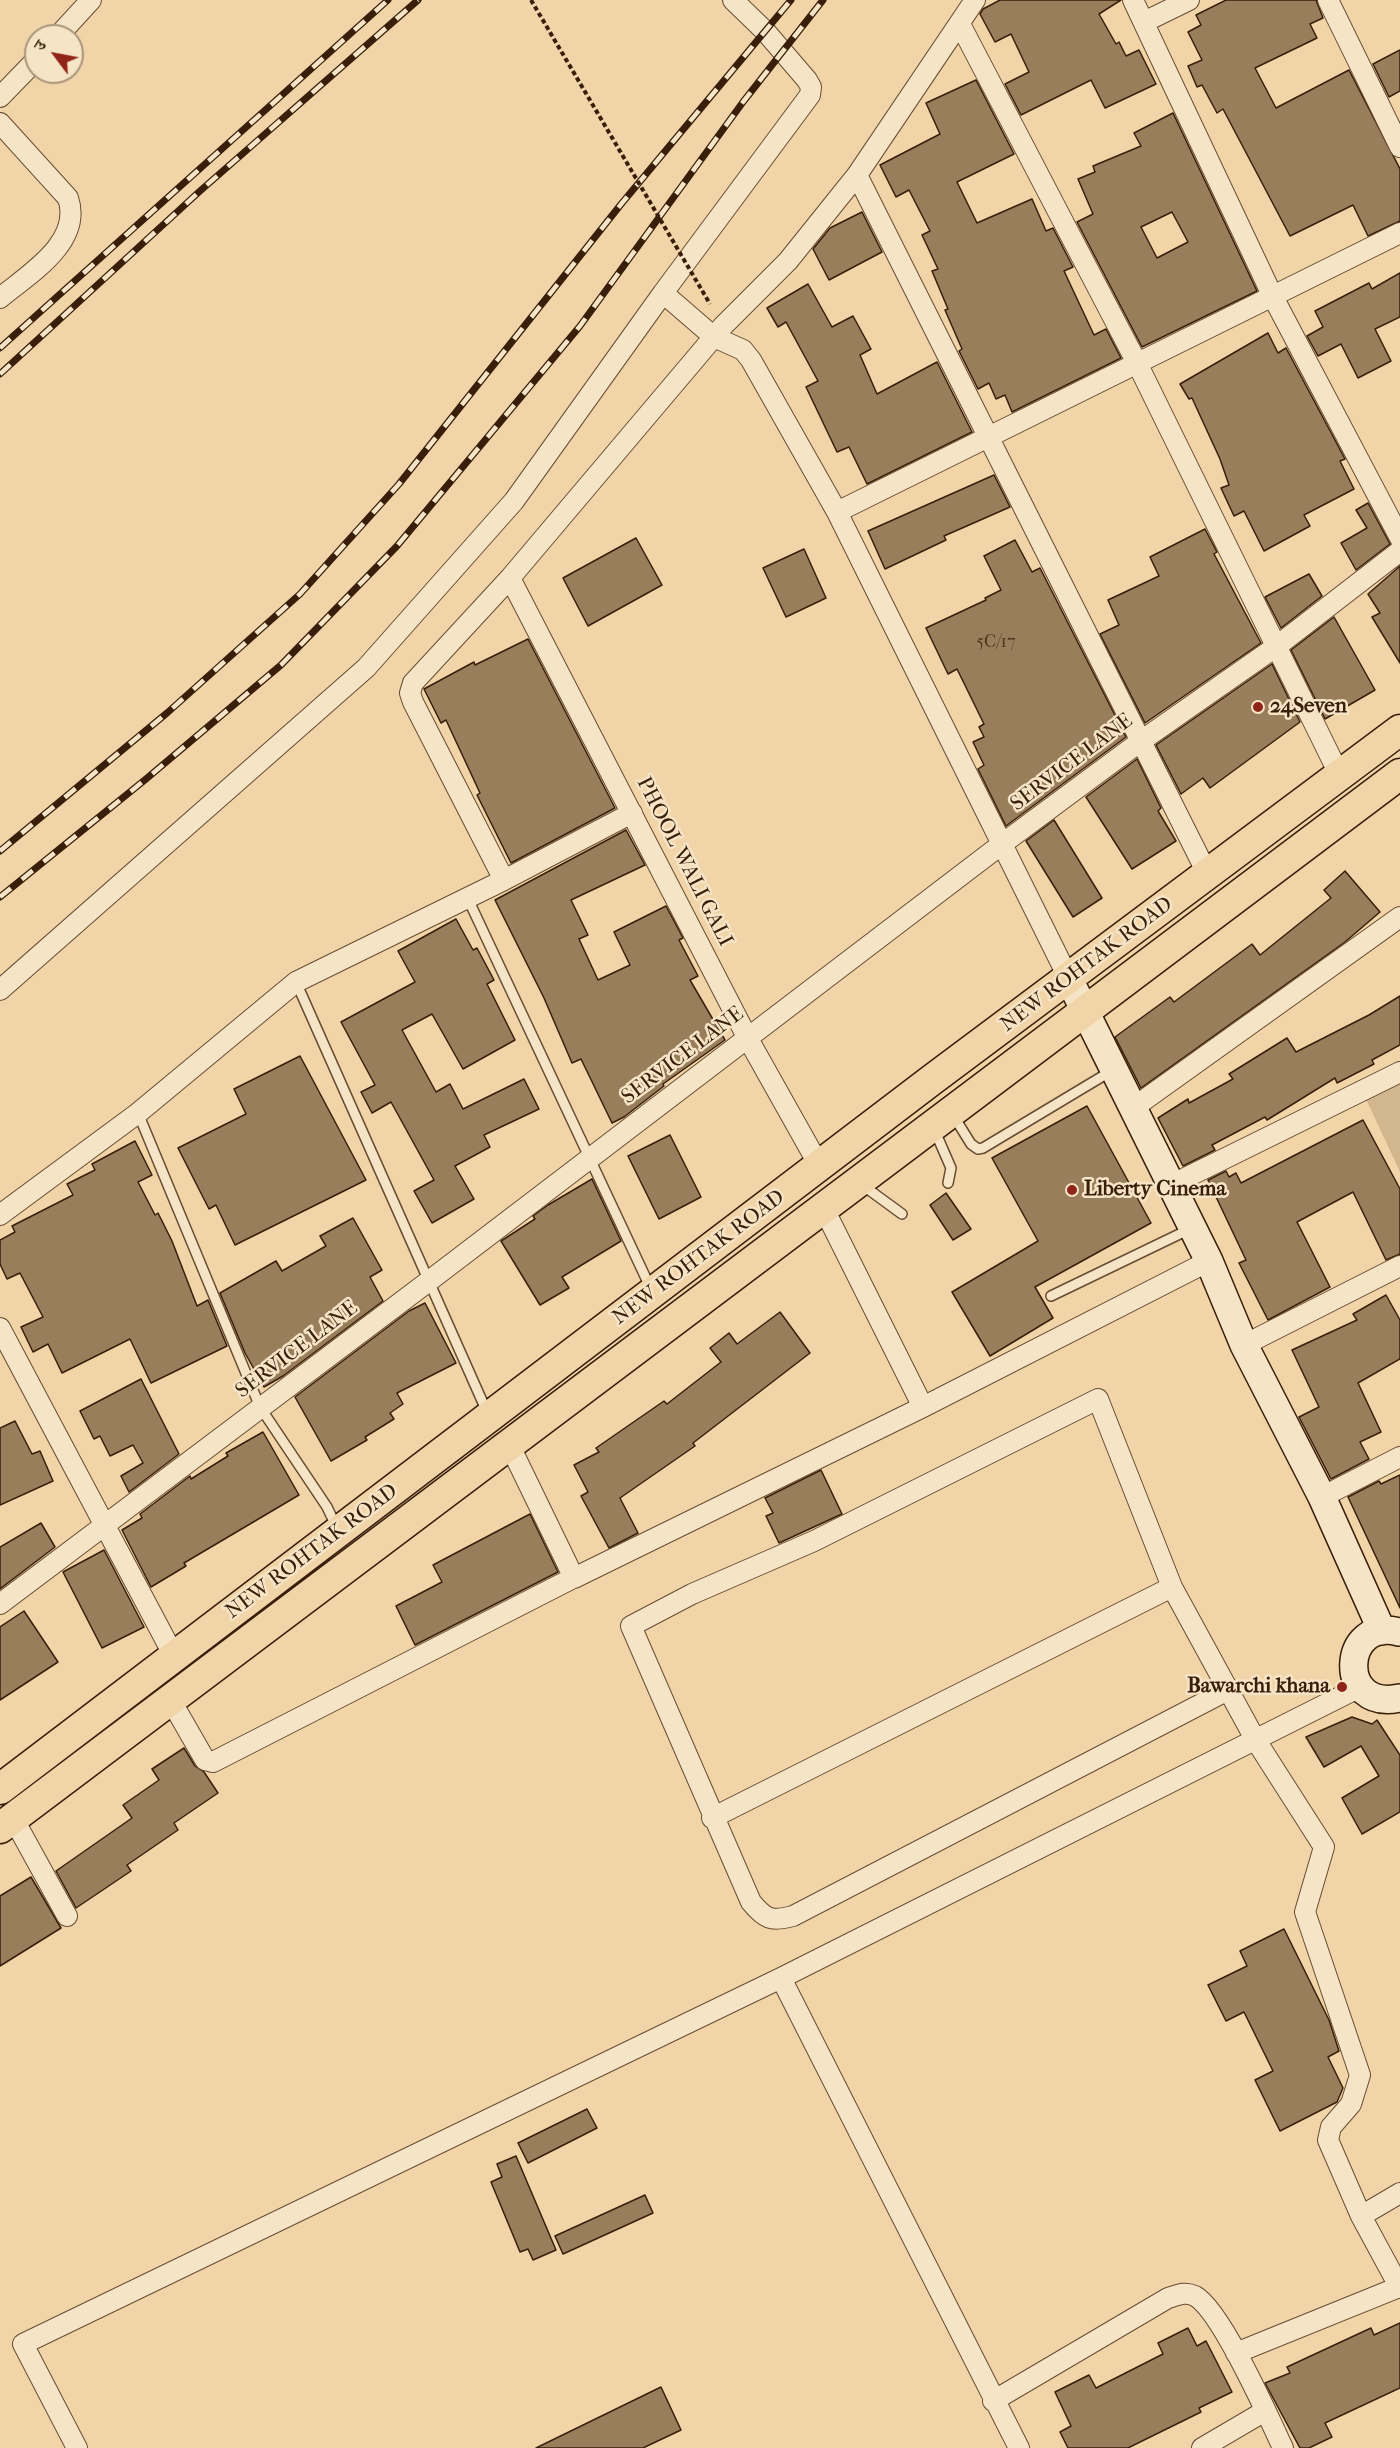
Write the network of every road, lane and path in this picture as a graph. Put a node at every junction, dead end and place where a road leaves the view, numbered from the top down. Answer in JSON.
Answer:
{"nodes":[{"id":1,"x":91,"y":0,"type":"edge"},
{"id":2,"x":531,"y":0,"type":"edge"},
{"id":3,"x":733,"y":0,"type":"edge"},
{"id":4,"x":975,"y":0,"type":"edge"},
{"id":5,"x":1133,"y":0,"type":"edge"},
{"id":6,"x":1189,"y":0,"type":"edge"},
{"id":7,"x":1328,"y":0,"type":"edge"},
{"id":8,"x":1144,"y":22,"type":"junction"},
{"id":9,"x":69,"y":24,"type":"edge"},
{"id":10,"x":960,"y":24,"type":"junction"},
{"id":11,"x":24,"y":69,"type":"edge"},
{"id":12,"x":4,"y":84,"type":"edge"},
{"id":13,"x":0,"y":123,"type":"edge"},
{"id":14,"x":1400,"y":147,"type":"edge"},
{"id":15,"x":857,"y":175,"type":"junction"},
{"id":16,"x":1400,"y":234,"type":"edge"},
{"id":17,"x":663,"y":293,"type":"junction"},
{"id":18,"x":1273,"y":297,"type":"junction"},
{"id":19,"x":0,"y":298,"type":"edge"},
{"id":20,"x":710,"y":304,"type":"dead end"},
{"id":21,"x":714,"y":337,"type":"junction"},
{"id":22,"x":1137,"y":365,"type":"junction"},
{"id":23,"x":990,"y":437,"type":"junction"},
{"id":24,"x":837,"y":512,"type":"junction"},
{"id":25,"x":1400,"y":538,"type":"edge"},
{"id":26,"x":1400,"y":551,"type":"edge"},
{"id":27,"x":510,"y":578,"type":"junction"},
{"id":28,"x":1277,"y":646,"type":"junction"},
{"id":29,"x":1400,"y":730,"type":"edge"},
{"id":30,"x":1141,"y":741,"type":"junction"},
{"id":31,"x":1400,"y":774,"type":"edge"},
{"id":32,"x":1340,"y":776,"type":"junction"},
{"id":33,"x":632,"y":813,"type":"junction"},
{"id":34,"x":1002,"y":844,"type":"junction"},
{"id":35,"x":1208,"y":875,"type":"junction"},
{"id":36,"x":504,"y":880,"type":"junction"},
{"id":37,"x":468,"y":899,"type":"junction"},
{"id":38,"x":1400,"y":917,"type":"edge"},
{"id":39,"x":1069,"y":979,"type":"junction"},
{"id":40,"x":296,"y":982,"type":"junction"},
{"id":41,"x":0,"y":990,"type":"edge"},
{"id":42,"x":1085,"y":1011,"type":"junction"},
{"id":43,"x":747,"y":1037,"type":"junction"},
{"id":44,"x":1114,"y":1069,"type":"junction"},
{"id":45,"x":1400,"y":1072,"type":"edge"},
{"id":46,"x":1133,"y":1108,"type":"junction"},
{"id":47,"x":138,"y":1113,"type":"junction"},
{"id":48,"x":941,"y":1118,"type":"junction"},
{"id":49,"x":589,"y":1157,"type":"junction"},
{"id":50,"x":820,"y":1167,"type":"junction"},
{"id":51,"x":857,"y":1181,"type":"junction"},
{"id":52,"x":948,"y":1183,"type":"dead end"},
{"id":53,"x":1171,"y":1185,"type":"junction"},
{"id":54,"x":823,"y":1207,"type":"junction"},
{"id":55,"x":902,"y":1214,"type":"dead end"},
{"id":56,"x":0,"y":1215,"type":"edge"},
{"id":57,"x":1192,"y":1228,"type":"junction"},
{"id":58,"x":1209,"y":1262,"type":"junction"},
{"id":59,"x":1400,"y":1266,"type":"edge"},
{"id":60,"x":429,"y":1281,"type":"junction"},
{"id":61,"x":653,"y":1294,"type":"junction"},
{"id":62,"x":1052,"y":1296,"type":"dead end"},
{"id":63,"x":0,"y":1328,"type":"edge"},
{"id":64,"x":1244,"y":1345,"type":"junction"},
{"id":65,"x":260,"y":1407,"type":"junction"},
{"id":66,"x":922,"y":1407,"type":"junction"},
{"id":67,"x":489,"y":1417,"type":"junction"},
{"id":68,"x":509,"y":1444,"type":"junction"},
{"id":69,"x":1400,"y":1457,"type":"edge"},
{"id":70,"x":1322,"y":1497,"type":"junction"},
{"id":71,"x":104,"y":1526,"type":"junction"},
{"id":72,"x":339,"y":1531,"type":"junction"},
{"id":73,"x":577,"y":1576,"type":"junction"},
{"id":74,"x":1172,"y":1587,"type":"junction"},
{"id":75,"x":0,"y":1604,"type":"edge"},
{"id":76,"x":1391,"y":1632,"type":"edge"},
{"id":77,"x":174,"y":1656,"type":"junction"},
{"id":78,"x":1360,"y":1687,"type":"junction"},
{"id":79,"x":1228,"y":1690,"type":"junction"},
{"id":80,"x":1400,"y":1698,"type":"edge"},
{"id":81,"x":170,"y":1699,"type":"junction"},
{"id":82,"x":1255,"y":1739,"type":"junction"},
{"id":83,"x":0,"y":1788,"type":"edge"},
{"id":84,"x":712,"y":1818,"type":"junction"},
{"id":85,"x":7,"y":1823,"type":"edge"},
{"id":86,"x":67,"y":1916,"type":"dead end"},
{"id":87,"x":781,"y":1978,"type":"junction"},
{"id":88,"x":1400,"y":2193,"type":"edge"},
{"id":89,"x":1361,"y":2217,"type":"junction"},
{"id":90,"x":1399,"y":2287,"type":"edge"},
{"id":91,"x":1236,"y":2353,"type":"junction"},
{"id":92,"x":993,"y":2401,"type":"junction"},
{"id":93,"x":1265,"y":2411,"type":"junction"},
{"id":94,"x":77,"y":2448,"type":"edge"},
{"id":95,"x":1019,"y":2448,"type":"edge"},
{"id":96,"x":1203,"y":2448,"type":"edge"},
{"id":97,"x":1283,"y":2448,"type":"edge"}],
"edges":[{"from":1,"to":9,"type":"street"},
{"from":2,"to":20,"type":"path","bridge":true},
{"from":3,"to":17,"type":"street"},
{"from":4,"to":10,"type":"street"},
{"from":5,"to":8,"type":"street"},
{"from":6,"to":8,"type":"street"},
{"from":7,"to":14,"type":"street"},
{"from":8,"to":18,"type":"street"},
{"from":10,"to":15,"type":"street"},
{"from":10,"to":22,"type":"street"},
{"from":11,"to":12,"type":"street"},
{"from":13,"to":19,"type":"street"},
{"from":15,"to":21,"type":"street"},
{"from":15,"to":23,"type":"street"},
{"from":16,"to":18,"type":"street"},
{"from":17,"to":21,"type":"street"},
{"from":17,"to":41,"type":"street"},
{"from":18,"to":22,"type":"street"},
{"from":18,"to":25,"type":"street"},
{"from":21,"to":24,"type":"street"},
{"from":21,"to":27,"type":"street"},
{"from":22,"to":23,"type":"street"},
{"from":22,"to":28,"type":"street"},
{"from":23,"to":24,"type":"street"},
{"from":23,"to":30,"type":"street"},
{"from":24,"to":34,"type":"street"},
{"from":26,"to":28,"type":"street","name":"SERVICE LANE"},
{"from":27,"to":33,"type":"street","name":"PHOOL WALI GALI"},
{"from":27,"to":36,"type":"street"},
{"from":28,"to":30,"type":"street","name":"SERVICE LANE"},
{"from":28,"to":32,"type":"street"},
{"from":29,"to":32,"type":"main road","name":"NEW ROHTAK ROAD"},
{"from":30,"to":34,"type":"street","name":"SERVICE LANE"},
{"from":30,"to":35,"type":"street"},
{"from":31,"to":42,"type":"main road","name":"NEW ROHTAK ROAD"},
{"from":32,"to":35,"type":"main road","name":"NEW ROHTAK ROAD"},
{"from":33,"to":36,"type":"street"},
{"from":33,"to":43,"type":"street","name":"PHOOL WALI GALI"},
{"from":34,"to":39,"type":"street"},
{"from":34,"to":43,"type":"street","name":"SERVICE LANE"},
{"from":35,"to":39,"type":"main road","name":"NEW ROHTAK ROAD"},
{"from":36,"to":37,"type":"street"},
{"from":37,"to":40,"type":"street"},
{"from":37,"to":49,"type":"lane"},
{"from":38,"to":46,"type":"street"},
{"from":39,"to":42,"type":"street"},
{"from":39,"to":50,"type":"main road","name":"NEW ROHTAK ROAD"},
{"from":40,"to":47,"type":"street"},
{"from":40,"to":60,"type":"lane"},
{"from":42,"to":44,"type":"street"},
{"from":42,"to":48,"type":"main road","name":"NEW ROHTAK ROAD"},
{"from":43,"to":49,"type":"street","name":"SERVICE LANE"},
{"from":43,"to":50,"type":"street","name":"PHOOL WALI GALI"},
{"from":44,"to":46,"type":"street"},
{"from":44,"to":48,"type":"lane"},
{"from":45,"to":53,"type":"street"},
{"from":46,"to":53,"type":"street"},
{"from":47,"to":56,"type":"street"},
{"from":47,"to":65,"type":"lane"},
{"from":48,"to":51,"type":"main road","name":"NEW ROHTAK ROAD"},
{"from":48,"to":52,"type":"lane"},
{"from":49,"to":60,"type":"street","name":"SERVICE LANE"},
{"from":49,"to":61,"type":"lane"},
{"from":50,"to":61,"type":"main road","name":"NEW ROHTAK ROAD"},
{"from":51,"to":54,"type":"main road","name":"NEW ROHTAK ROAD"},
{"from":51,"to":55,"type":"lane"},
{"from":53,"to":57,"type":"street"},
{"from":54,"to":66,"type":"street"},
{"from":54,"to":68,"type":"main road","name":"NEW ROHTAK ROAD"},
{"from":57,"to":58,"type":"street"},
{"from":57,"to":62,"type":"lane"},
{"from":58,"to":64,"type":"street"},
{"from":58,"to":66,"type":"street"},
{"from":59,"to":64,"type":"street"},
{"from":60,"to":65,"type":"street","name":"SERVICE LANE"},
{"from":60,"to":67,"type":"lane"},
{"from":61,"to":67,"type":"main road","name":"NEW ROHTAK ROAD"},
{"from":63,"to":71,"type":"street"},
{"from":64,"to":70,"type":"street"},
{"from":65,"to":71,"type":"street","name":"SERVICE LANE"},
{"from":65,"to":72,"type":"lane"},
{"from":66,"to":73,"type":"street"},
{"from":67,"to":72,"type":"main road","name":"NEW ROHTAK ROAD"},
{"from":68,"to":73,"type":"street"},
{"from":68,"to":81,"type":"main road","name":"NEW ROHTAK ROAD"},
{"from":69,"to":70,"type":"street"},
{"from":70,"to":76,"type":"street"},
{"from":71,"to":75,"type":"street","name":"SERVICE LANE"},
{"from":71,"to":77,"type":"street"},
{"from":72,"to":77,"type":"main road","name":"NEW ROHTAK ROAD"},
{"from":73,"to":81,"type":"street"},
{"from":74,"to":79,"type":"street"},
{"from":74,"to":84,"type":"street"},
{"from":74,"to":84,"type":"street"},
{"from":76,"to":78,"type":"street"},
{"from":77,"to":83,"type":"main road","name":"NEW ROHTAK ROAD"},
{"from":78,"to":80,"type":"street"},
{"from":78,"to":82,"type":"street"},
{"from":79,"to":82,"type":"street"},
{"from":79,"to":84,"type":"street"},
{"from":81,"to":85,"type":"main road","name":"NEW ROHTAK ROAD"},
{"from":82,"to":87,"type":"street"},
{"from":82,"to":89,"type":"street"},
{"from":85,"to":86,"type":"street"},
{"from":87,"to":92,"type":"street"},
{"from":87,"to":94,"type":"street"},
{"from":88,"to":89,"type":"street"},
{"from":89,"to":90,"type":"street"},
{"from":90,"to":91,"type":"street"},
{"from":91,"to":92,"type":"street"},
{"from":91,"to":93,"type":"street"},
{"from":92,"to":95,"type":"street"},
{"from":93,"to":96,"type":"street"},
{"from":93,"to":97,"type":"street"}]}
